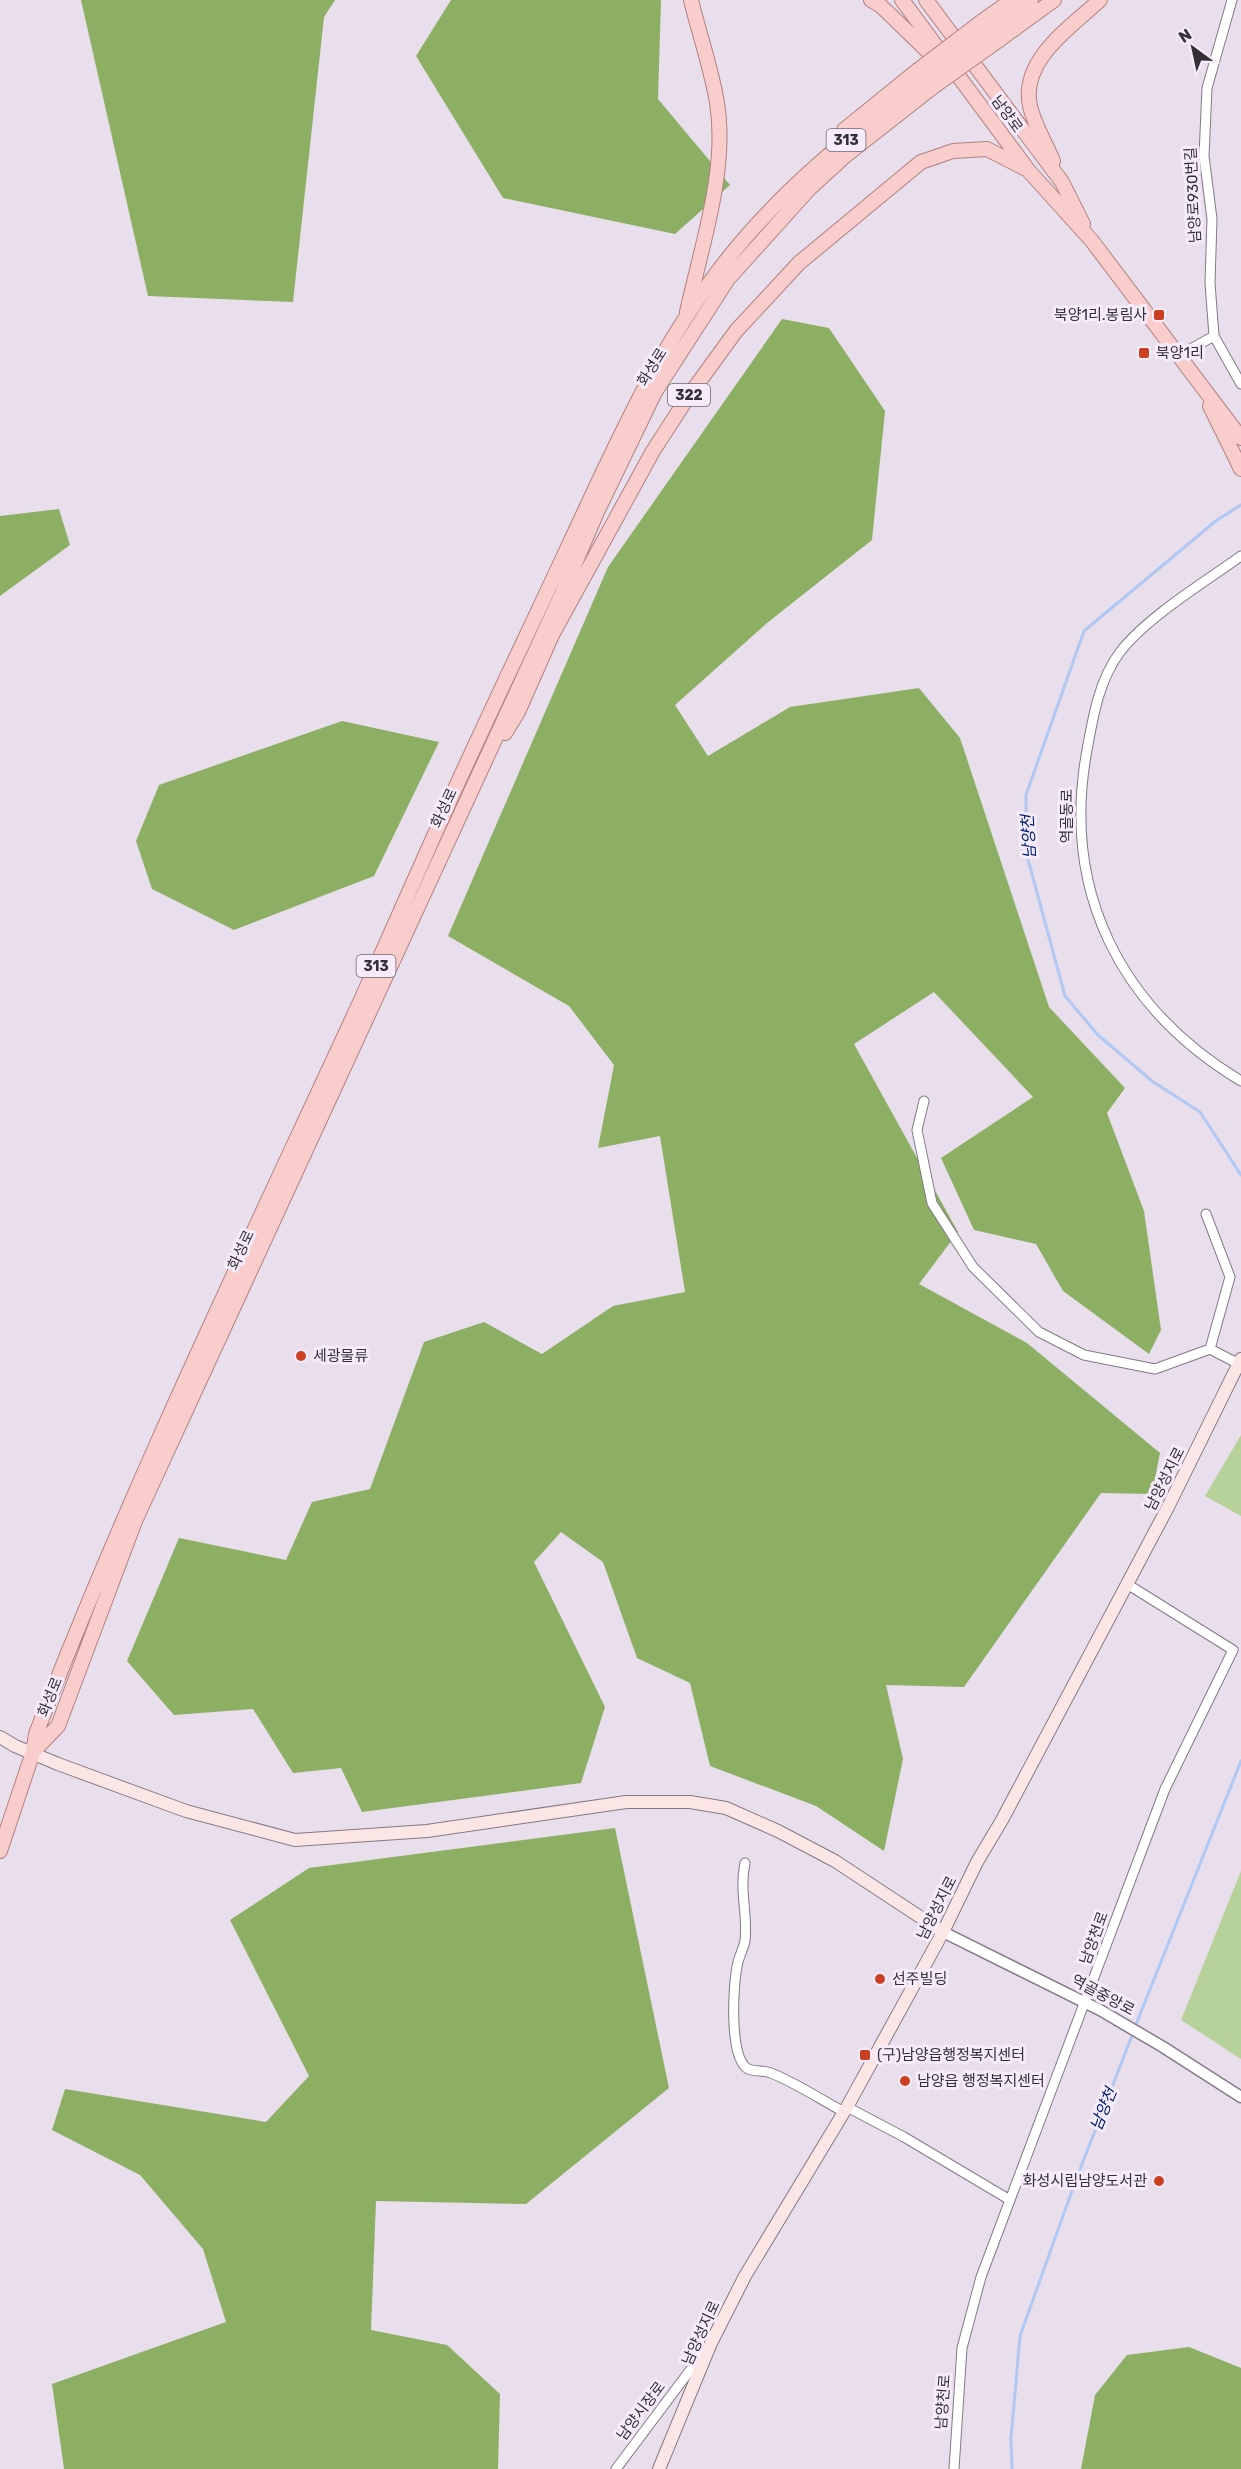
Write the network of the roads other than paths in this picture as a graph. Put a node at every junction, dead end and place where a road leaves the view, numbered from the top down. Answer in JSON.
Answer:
{"nodes":[{"id":1,"x":692,"y":0,"type":"edge"},
{"id":2,"x":871,"y":0,"type":"edge"},
{"id":3,"x":902,"y":0,"type":"edge"},
{"id":4,"x":926,"y":0,"type":"edge"},
{"id":5,"x":937,"y":0,"type":"edge"},
{"id":6,"x":1012,"y":0,"type":"edge"},
{"id":7,"x":1031,"y":0,"type":"edge"},
{"id":8,"x":1054,"y":0,"type":"edge"},
{"id":9,"x":1100,"y":0,"type":"edge"},
{"id":10,"x":1232,"y":0,"type":"edge"},
{"id":11,"x":990,"y":31,"type":"junction"},
{"id":12,"x":950,"y":32,"type":"junction"},
{"id":13,"x":926,"y":78,"type":"junction"},
{"id":14,"x":971,"y":92,"type":"junction"},
{"id":15,"x":1028,"y":170,"type":"junction"},
{"id":16,"x":1062,"y":182,"type":"junction"},
{"id":17,"x":1092,"y":242,"type":"junction"},
{"id":18,"x":686,"y":319,"type":"junction"},
{"id":19,"x":1214,"y":336,"type":"junction"},
{"id":20,"x":1178,"y":356,"type":"junction"},
{"id":21,"x":1241,"y":361,"type":"edge"},
{"id":22,"x":1230,"y":366,"type":"junction"},
{"id":23,"x":1199,"y":382,"type":"junction"},
{"id":24,"x":1241,"y":384,"type":"edge"},
{"id":25,"x":1241,"y":423,"type":"edge"},
{"id":26,"x":1241,"y":438,"type":"edge"},
{"id":27,"x":1238,"y":466,"type":"edge"},
{"id":28,"x":1241,"y":556,"type":"edge"},
{"id":29,"x":473,"y":783,"type":"junction"},
{"id":30,"x":1241,"y":1081,"type":"edge"},
{"id":31,"x":924,"y":1101,"type":"dead end"},
{"id":32,"x":1206,"y":1214,"type":"dead end"},
{"id":33,"x":1210,"y":1349,"type":"junction"},
{"id":34,"x":1240,"y":1361,"type":"edge"},
{"id":35,"x":1127,"y":1584,"type":"junction"},
{"id":36,"x":0,"y":1737,"type":"edge"},
{"id":37,"x":33,"y":1752,"type":"junction"},
{"id":38,"x":0,"y":1851,"type":"edge"},
{"id":39,"x":746,"y":1863,"type":"dead end"},
{"id":40,"x":943,"y":1932,"type":"junction"},
{"id":41,"x":1086,"y":2002,"type":"junction"},
{"id":42,"x":1241,"y":2097,"type":"edge"},
{"id":43,"x":845,"y":2109,"type":"junction"},
{"id":44,"x":1011,"y":2200,"type":"junction"},
{"id":45,"x":711,"y":2343,"type":"junction"},
{"id":46,"x":616,"y":2469,"type":"edge"},
{"id":47,"x":659,"y":2469,"type":"edge"},
{"id":48,"x":954,"y":2469,"type":"edge"}],
"edges":[{"from":1,"to":18,"type":"main road"},
{"from":2,"to":14,"type":"main road"},
{"from":3,"to":14,"type":"main road","name":"남양로"},
{"from":4,"to":12,"type":"main road","name":"남양로"},
{"from":5,"to":12,"type":"main road"},
{"from":6,"to":11,"type":"main road"},
{"from":7,"to":11,"type":"main road","name":"화성로","number":"313"},
{"from":8,"to":11,"type":"main road","name":"화성로","number":"313"},
{"from":9,"to":16,"type":"main road"},
{"from":10,"to":19,"type":"street","name":"남양로930번길"},
{"from":11,"to":13,"type":"main road","name":"화성로","number":"313","bridge":true},
{"from":11,"to":13,"type":"main road","bridge":true},
{"from":12,"to":16,"type":"main road","name":"남양로"},
{"from":13,"to":18,"type":"main road","name":"화성로","number":"313"},
{"from":13,"to":29,"type":"main road","name":"화성로","number":"313"},
{"from":14,"to":15,"type":"main road","name":"남양로"},
{"from":15,"to":17,"type":"main road","name":"남양로","number":"322"},
{"from":15,"to":29,"type":"main road","number":"322"},
{"from":16,"to":17,"type":"main road","name":"남양로","number":"322"},
{"from":17,"to":20,"type":"main road","name":"남양로","number":"322"},
{"from":18,"to":37,"type":"main road","name":"화성로","number":"313"},
{"from":19,"to":20,"type":"street"},
{"from":19,"to":22,"type":"street","name":"남양로930번길"},
{"from":20,"to":23,"type":"main road","name":"남양로","number":"322"},
{"from":21,"to":22,"type":"street"},
{"from":22,"to":24,"type":"street","name":"남양로930번길"},
{"from":23,"to":25,"type":"main road"},
{"from":23,"to":26,"type":"main road","name":"남양로","number":"322"},
{"from":23,"to":27,"type":"main road"},
{"from":28,"to":30,"type":"street","name":"역골동로"},
{"from":29,"to":37,"type":"main road","name":"화성로","number":"313"},
{"from":31,"to":33,"type":"street"},
{"from":32,"to":33,"type":"street"},
{"from":33,"to":34,"type":"street"},
{"from":34,"to":35,"type":"main road","name":"남양성지로"},
{"from":35,"to":40,"type":"main road","name":"남양성지로"},
{"from":35,"to":41,"type":"street","name":"남양천로"},
{"from":36,"to":37,"type":"main road"},
{"from":37,"to":38,"type":"main road","name":"화성로"},
{"from":37,"to":40,"type":"main road"},
{"from":39,"to":43,"type":"street"},
{"from":40,"to":41,"type":"street","name":"역골중앙로"},
{"from":40,"to":43,"type":"main road","name":"남양성지로"},
{"from":41,"to":42,"type":"street","name":"역골중앙로"},
{"from":41,"to":44,"type":"street","name":"남양천로"},
{"from":43,"to":44,"type":"street"},
{"from":43,"to":45,"type":"main road","name":"남양성지로"},
{"from":44,"to":48,"type":"street","name":"남양천로"},
{"from":45,"to":46,"type":"street","name":"남양시장로"},
{"from":45,"to":47,"type":"main road","name":"남양성지로"}]}
